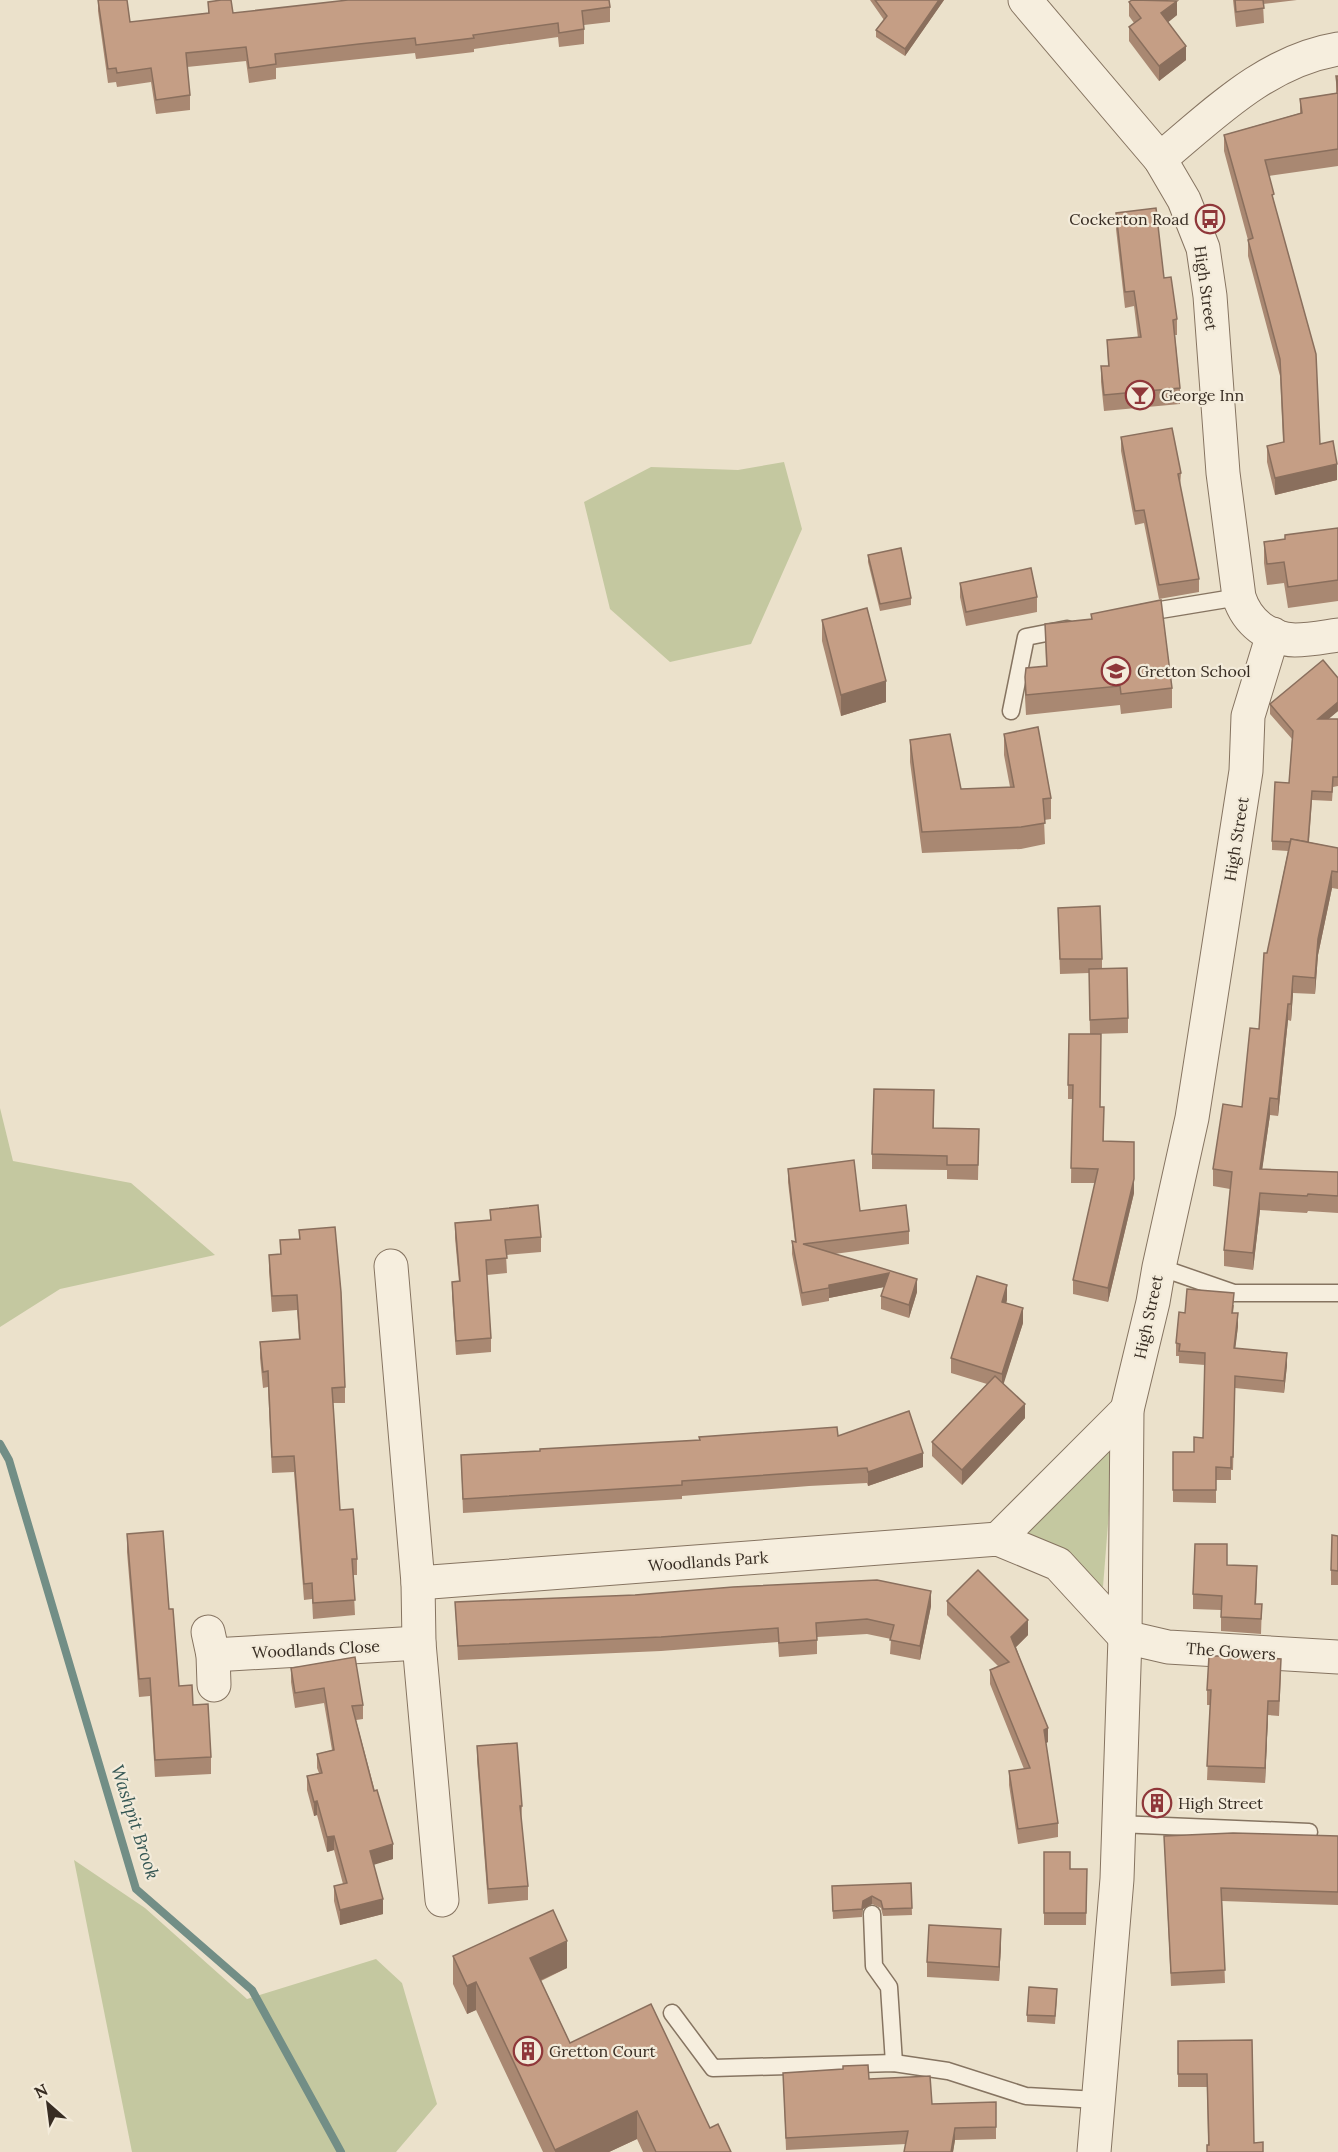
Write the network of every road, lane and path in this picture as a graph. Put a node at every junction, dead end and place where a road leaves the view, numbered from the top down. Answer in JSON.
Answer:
{"nodes":[{"id":1,"x":1025,"y":0,"type":"edge"},
{"id":2,"x":1338,"y":49,"type":"edge"},
{"id":3,"x":1160,"y":159,"type":"junction"},
{"id":4,"x":1239,"y":597,"type":"junction"},
{"id":5,"x":1127,"y":616,"type":"edge"},
{"id":6,"x":1083,"y":625,"type":"edge"},
{"id":7,"x":1273,"y":634,"type":"junction"},
{"id":8,"x":1338,"y":635,"type":"edge"},
{"id":9,"x":1011,"y":711,"type":"dead end"},
{"id":10,"x":391,"y":1266,"type":"dead end"},
{"id":11,"x":1159,"y":1267,"type":"junction"},
{"id":12,"x":1338,"y":1294,"type":"edge"},
{"id":13,"x":1127,"y":1410,"type":"junction"},
{"id":14,"x":998,"y":1539,"type":"junction"},
{"id":15,"x":418,"y":1583,"type":"junction"},
{"id":16,"x":1125,"y":1637,"type":"junction"},
{"id":17,"x":419,"y":1643,"type":"junction"},
{"id":18,"x":212,"y":1657,"type":"dead end"},
{"id":19,"x":1338,"y":1657,"type":"edge"},
{"id":20,"x":1118,"y":1824,"type":"junction"},
{"id":21,"x":1309,"y":1832,"type":"dead end"},
{"id":22,"x":442,"y":1900,"type":"dead end"},
{"id":23,"x":872,"y":1914,"type":"dead end"},
{"id":24,"x":672,"y":2013,"type":"dead end"},
{"id":25,"x":894,"y":2063,"type":"junction"},
{"id":26,"x":1098,"y":2100,"type":"junction"},
{"id":27,"x":1094,"y":2152,"type":"edge"}],
"edges":[{"from":1,"to":3,"type":"street","name":"High Street"},
{"from":2,"to":3,"type":"street"},
{"from":3,"to":4,"type":"street","name":"High Street"},
{"from":4,"to":5,"type":"lane"},
{"from":4,"to":7,"type":"street"},
{"from":6,"to":9,"type":"lane"},
{"from":7,"to":8,"type":"street"},
{"from":7,"to":11,"type":"street","name":"High Street"},
{"from":10,"to":15,"type":"street"},
{"from":11,"to":12,"type":"lane"},
{"from":11,"to":13,"type":"street","name":"High Street"},
{"from":13,"to":14,"type":"street"},
{"from":13,"to":16,"type":"street","name":"High Street"},
{"from":14,"to":15,"type":"street","name":"Woodlands Park"},
{"from":14,"to":16,"type":"street","name":"Woodlands Park"},
{"from":15,"to":17,"type":"street"},
{"from":16,"to":19,"type":"street","name":"The Gowers"},
{"from":16,"to":20,"type":"street","name":"High Street"},
{"from":17,"to":18,"type":"street","name":"Woodlands Close"},
{"from":17,"to":22,"type":"street"},
{"from":20,"to":21,"type":"lane"},
{"from":20,"to":26,"type":"street","name":"High Street"},
{"from":23,"to":25,"type":"lane"},
{"from":24,"to":25,"type":"lane"},
{"from":25,"to":26,"type":"lane"},
{"from":26,"to":27,"type":"street","name":"High Street"}]}
